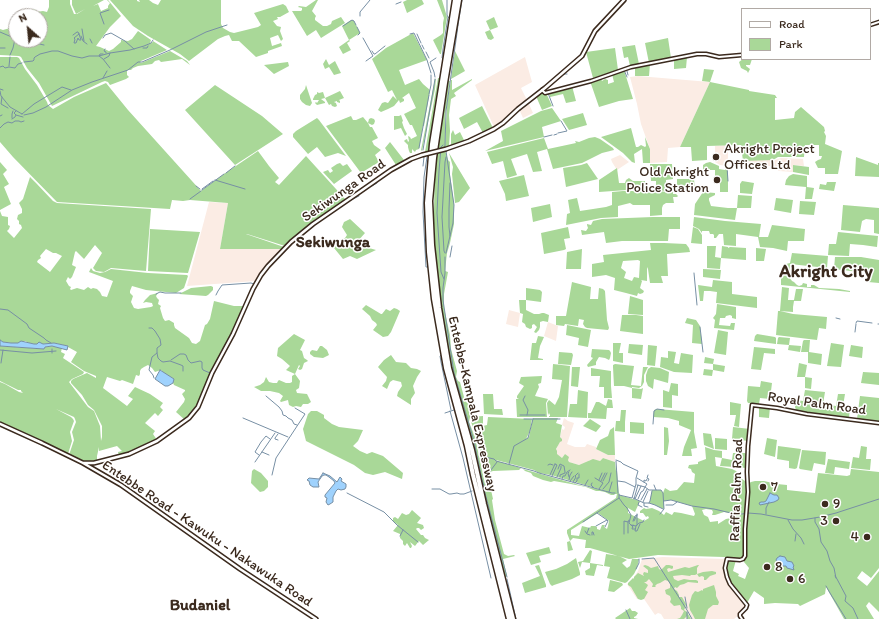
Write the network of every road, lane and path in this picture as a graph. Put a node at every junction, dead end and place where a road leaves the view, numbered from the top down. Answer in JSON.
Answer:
{"nodes":[{"id":1,"x":455,"y":0,"type":"edge"},
{"id":2,"x":458,"y":0,"type":"edge"},
{"id":3,"x":624,"y":0,"type":"edge"},
{"id":4,"x":741,"y":55,"type":"edge"},
{"id":5,"x":542,"y":90,"type":"junction"},
{"id":6,"x":752,"y":405,"type":"joint"},
{"id":7,"x":879,"y":423,"type":"edge"},
{"id":8,"x":0,"y":424,"type":"edge"},
{"id":9,"x":83,"y":463,"type":"junction"},
{"id":10,"x":96,"y":463,"type":"junction"},
{"id":11,"x":96,"y":470,"type":"junction"},
{"id":12,"x":316,"y":619,"type":"edge"},
{"id":13,"x":509,"y":619,"type":"edge"},
{"id":14,"x":513,"y":619,"type":"edge"},
{"id":15,"x":742,"y":619,"type":"edge"}],
"edges":[{"from":1,"to":13,"type":"highway","name":"Entebbe-Kampala Expressway"},
{"from":2,"to":14,"type":"highway","name":"Entebbe-Kampala Expressway"},
{"from":3,"to":5,"type":"main road","name":"Sekiwunga Road"},
{"from":4,"to":5,"type":"street"},
{"from":5,"to":10,"type":"main road","name":"Sekiwunga Road","bridge":true},
{"from":6,"to":7,"type":"street","name":"Royal Palm Road"},
{"from":6,"to":15,"type":"street","name":"Raffia Palm Road"},
{"from":8,"to":9,"type":"main road","name":"Entebbe Road - Kawuku - Nakawuka Road"},
{"from":9,"to":10,"type":"main road","name":"Sekiwunga Road"},
{"from":9,"to":11,"type":"main road","name":"Entebbe Road - Kawuku - Nakawuka Road"},
{"from":10,"to":11,"type":"main road"},
{"from":11,"to":12,"type":"main road","name":"Entebbe Road - Kawuku - Nakawuka Road"}]}
